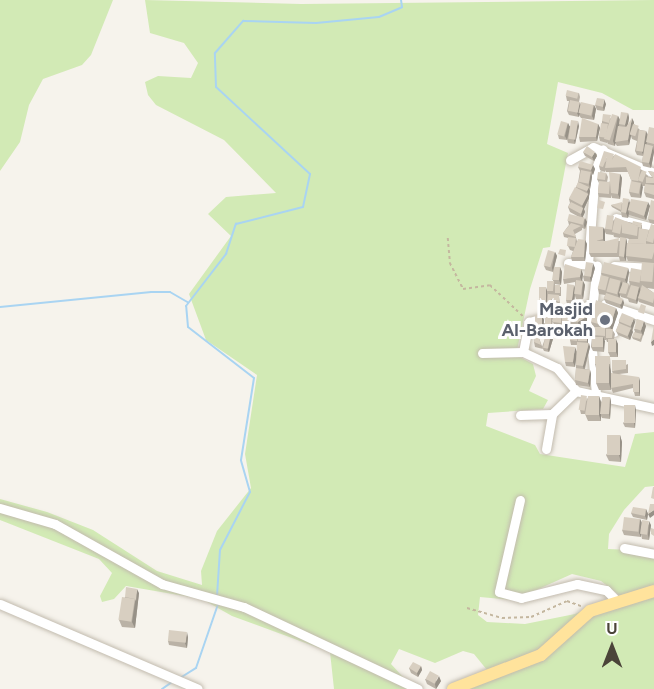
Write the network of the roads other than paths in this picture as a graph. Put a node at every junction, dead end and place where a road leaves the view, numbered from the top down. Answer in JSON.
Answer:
{"nodes":[{"id":1,"x":603,"y":149,"type":"junction"},
{"id":2,"x":570,"y":160,"type":"dead end"},
{"id":3,"x":654,"y":173,"type":"edge"},
{"id":4,"x":616,"y":218,"type":"edge"},
{"id":5,"x":654,"y":228,"type":"edge"},
{"id":6,"x":568,"y":263,"type":"edge"},
{"id":7,"x":592,"y":265,"type":"junction"},
{"id":8,"x":654,"y":268,"type":"edge"},
{"id":9,"x":592,"y":302,"type":"junction"},
{"id":10,"x":622,"y":310,"type":"junction"},
{"id":11,"x":654,"y":320,"type":"edge"},
{"id":12,"x":614,"y":332,"type":"edge"},
{"id":13,"x":523,"y":352,"type":"junction"},
{"id":14,"x":482,"y":353,"type":"dead end"},
{"id":15,"x":576,"y":391,"type":"junction"},
{"id":16,"x":596,"y":394,"type":"junction"},
{"id":17,"x":654,"y":408,"type":"edge"},
{"id":18,"x":552,"y":414,"type":"junction"},
{"id":19,"x":520,"y":415,"type":"dead end"},
{"id":20,"x":546,"y":449,"type":"dead end"},
{"id":21,"x":520,"y":500,"type":"dead end"},
{"id":22,"x":0,"y":508,"type":"edge"},
{"id":23,"x":624,"y":548,"type":"dead end"},
{"id":24,"x":654,"y":554,"type":"edge"},
{"id":25,"x":654,"y":591,"type":"edge"},
{"id":26,"x":617,"y":601,"type":"junction"},
{"id":27,"x":0,"y":604,"type":"edge"},
{"id":28,"x":196,"y":688,"type":"edge"},
{"id":29,"x":418,"y":689,"type":"edge"},
{"id":30,"x":453,"y":689,"type":"edge"}],
"edges":[{"from":1,"to":2,"type":"street"},
{"from":1,"to":3,"type":"street"},
{"from":1,"to":7,"type":"street"},
{"from":4,"to":5,"type":"street"},
{"from":6,"to":7,"type":"street"},
{"from":7,"to":8,"type":"street"},
{"from":7,"to":9,"type":"street"},
{"from":9,"to":10,"type":"street"},
{"from":9,"to":13,"type":"street"},
{"from":9,"to":16,"type":"street"},
{"from":10,"to":11,"type":"street"},
{"from":10,"to":12,"type":"street"},
{"from":13,"to":14,"type":"street"},
{"from":13,"to":15,"type":"street"},
{"from":15,"to":16,"type":"street"},
{"from":15,"to":18,"type":"street"},
{"from":16,"to":17,"type":"street"},
{"from":18,"to":19,"type":"street"},
{"from":18,"to":20,"type":"street"},
{"from":21,"to":26,"type":"street"},
{"from":22,"to":29,"type":"street"},
{"from":23,"to":24,"type":"street"},
{"from":25,"to":26,"type":"main road"},
{"from":26,"to":30,"type":"main road"},
{"from":27,"to":28,"type":"street"}]}
